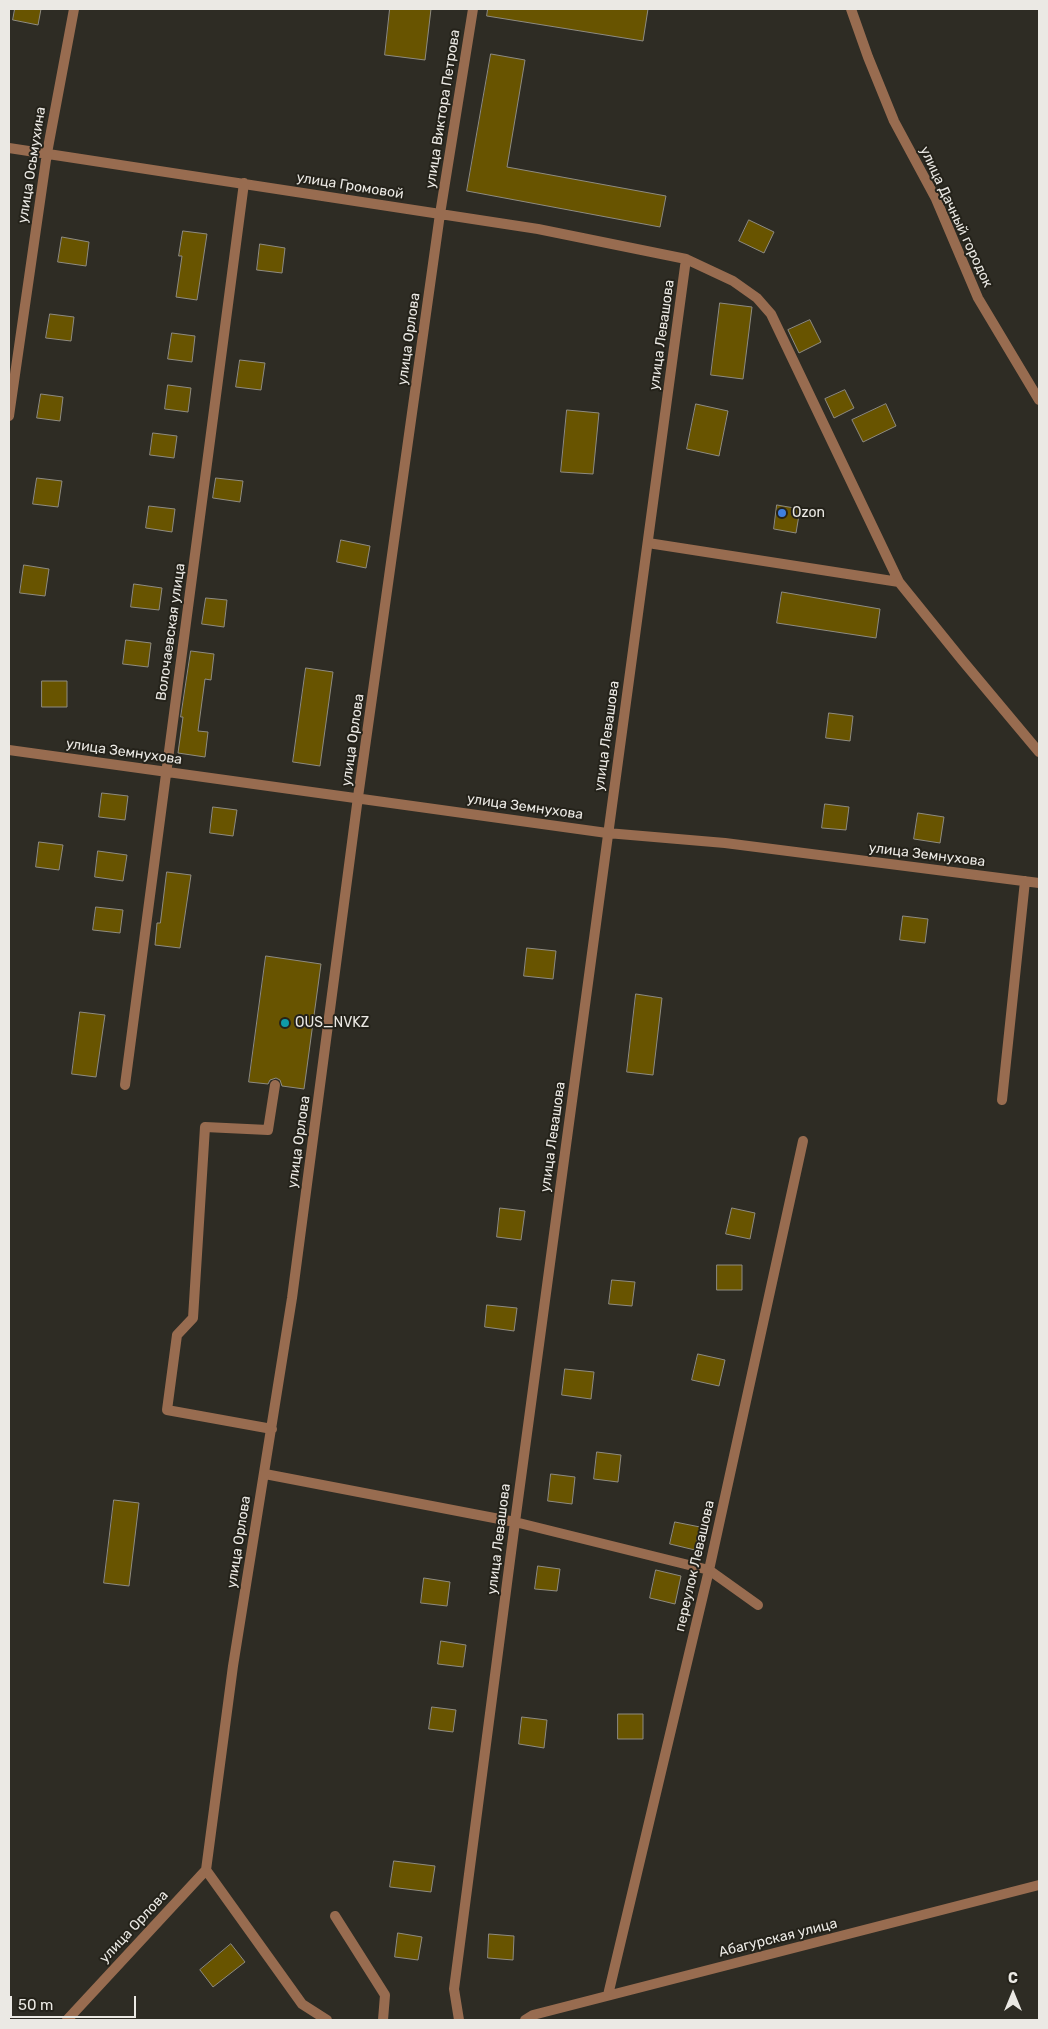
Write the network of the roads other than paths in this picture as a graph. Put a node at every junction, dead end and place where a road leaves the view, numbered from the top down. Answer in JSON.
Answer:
{"nodes":[{"id":1,"x":74,"y":9,"type":"edge"},
{"id":2,"x":473,"y":9,"type":"edge"},
{"id":3,"x":851,"y":9,"type":"edge"},
{"id":4,"x":9,"y":148,"type":"edge"},
{"id":5,"x":47,"y":153,"type":"junction"},
{"id":6,"x":244,"y":183,"type":"junction"},
{"id":7,"x":440,"y":214,"type":"junction"},
{"id":8,"x":686,"y":259,"type":"junction"},
{"id":9,"x":1039,"y":400,"type":"edge"},
{"id":10,"x":9,"y":416,"type":"edge"},
{"id":11,"x":648,"y":543,"type":"junction"},
{"id":12,"x":899,"y":582,"type":"junction"},
{"id":13,"x":9,"y":750,"type":"edge"},
{"id":14,"x":1039,"y":752,"type":"edge"},
{"id":15,"x":166,"y":771,"type":"junction"},
{"id":16,"x":358,"y":797,"type":"junction"},
{"id":17,"x":607,"y":833,"type":"junction"},
{"id":18,"x":1025,"y":881,"type":"junction"},
{"id":19,"x":1039,"y":883,"type":"edge"},
{"id":20,"x":125,"y":1086,"type":"dead end"},
{"id":21,"x":275,"y":1086,"type":"dead end"},
{"id":22,"x":1002,"y":1100,"type":"dead end"},
{"id":23,"x":803,"y":1141,"type":"dead end"},
{"id":24,"x":272,"y":1429,"type":"junction"},
{"id":25,"x":265,"y":1474,"type":"junction"},
{"id":26,"x":515,"y":1522,"type":"junction"},
{"id":27,"x":709,"y":1570,"type":"junction"},
{"id":28,"x":758,"y":1605,"type":"dead end"},
{"id":29,"x":206,"y":1870,"type":"junction"},
{"id":30,"x":1039,"y":1885,"type":"edge"},
{"id":31,"x":334,"y":1916,"type":"dead end"},
{"id":32,"x":608,"y":1995,"type":"junction"},
{"id":33,"x":67,"y":2020,"type":"edge"},
{"id":34,"x":327,"y":2020,"type":"edge"},
{"id":35,"x":383,"y":2020,"type":"edge"},
{"id":36,"x":459,"y":2020,"type":"edge"},
{"id":37,"x":525,"y":2020,"type":"edge"}],
"edges":[{"from":1,"to":5,"type":"street","name":"улица Осьмухина"},
{"from":2,"to":7,"type":"street","name":"улица Виктора Петрова"},
{"from":3,"to":9,"type":"street","name":"улица Дачный городок"},
{"from":4,"to":5,"type":"street","name":"улица Громовой"},
{"from":5,"to":6,"type":"street","name":"улица Громовой"},
{"from":5,"to":10,"type":"street","name":"улица Осьмухина"},
{"from":6,"to":7,"type":"street","name":"улица Громовой"},
{"from":6,"to":15,"type":"street","name":"Волочаевская улица"},
{"from":7,"to":8,"type":"street","name":"улица Громовой"},
{"from":7,"to":16,"type":"street","name":"улица Орлова"},
{"from":8,"to":11,"type":"street","name":"улица Левашова"},
{"from":8,"to":12,"type":"street","name":"улица Громовой"},
{"from":11,"to":12,"type":"street"},
{"from":11,"to":17,"type":"street","name":"улица Левашова"},
{"from":12,"to":14,"type":"street","name":"улица Громовой"},
{"from":13,"to":15,"type":"street","name":"улица Земнухова"},
{"from":15,"to":16,"type":"street","name":"улица Земнухова"},
{"from":15,"to":20,"type":"street","name":"Волочаевская улица"},
{"from":16,"to":17,"type":"street","name":"улица Земнухова"},
{"from":16,"to":24,"type":"street","name":"улица Орлова"},
{"from":17,"to":18,"type":"street","name":"улица Земнухова"},
{"from":17,"to":26,"type":"street","name":"улица Левашова"},
{"from":18,"to":19,"type":"street","name":"улица Земнухова"},
{"from":18,"to":22,"type":"street"},
{"from":21,"to":24,"type":"street"},
{"from":23,"to":27,"type":"street","name":"переулок Левашова"},
{"from":24,"to":25,"type":"street","name":"улица Орлова"},
{"from":25,"to":26,"type":"street"},
{"from":25,"to":29,"type":"street","name":"улица Орлова"},
{"from":26,"to":27,"type":"street"},
{"from":26,"to":36,"type":"street","name":"улица Левашова"},
{"from":27,"to":28,"type":"street"},
{"from":27,"to":32,"type":"street","name":"переулок Левашова"},
{"from":29,"to":33,"type":"street","name":"улица Орлова"},
{"from":29,"to":34,"type":"street"},
{"from":30,"to":32,"type":"street","name":"Абагурская улица"},
{"from":31,"to":35,"type":"street"},
{"from":32,"to":37,"type":"street","name":"Абагурская улица"}]}
